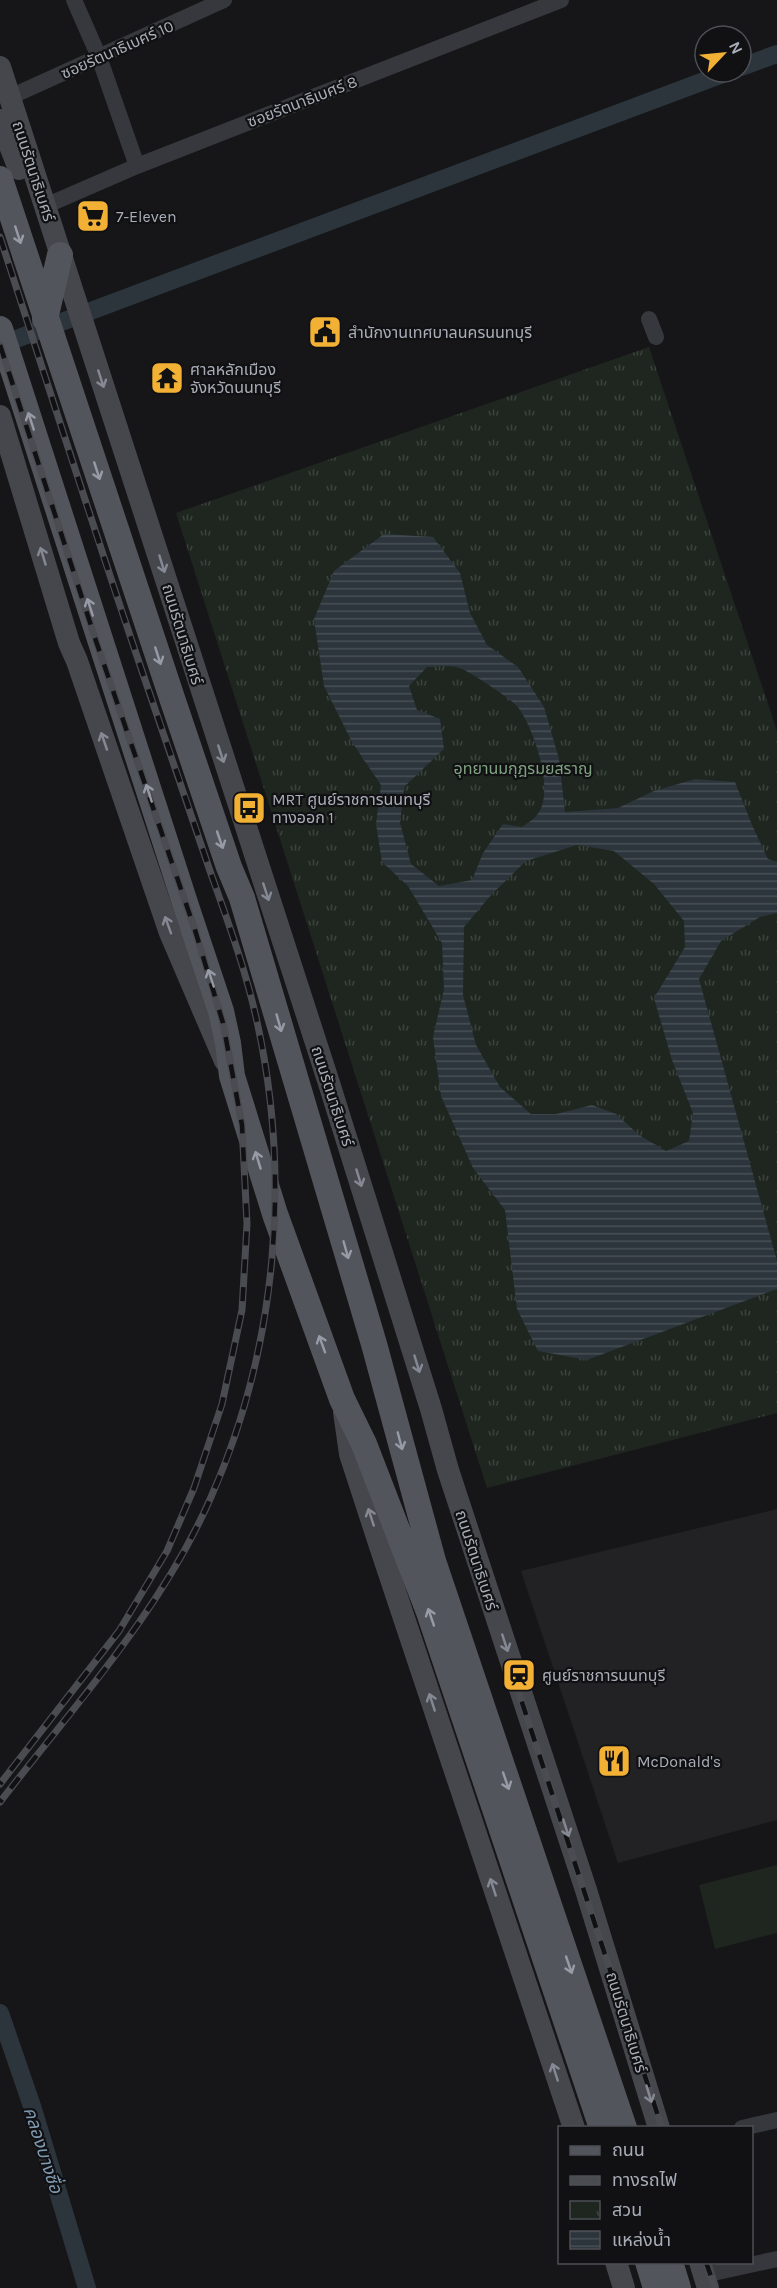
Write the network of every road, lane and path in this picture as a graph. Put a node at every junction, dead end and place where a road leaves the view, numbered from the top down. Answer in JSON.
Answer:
{"nodes":[{"id":1,"x":74,"y":0,"type":"edge"},
{"id":2,"x":224,"y":0,"type":"edge"},
{"id":3,"x":561,"y":0,"type":"edge"},
{"id":4,"x":99,"y":57,"type":"junction"},
{"id":5,"x":0,"y":66,"type":"edge"},
{"id":6,"x":10,"y":97,"type":"junction"},
{"id":7,"x":0,"y":120,"type":"edge"},
{"id":8,"x":137,"y":166,"type":"junction"},
{"id":9,"x":0,"y":179,"type":"edge"},
{"id":10,"x":47,"y":213,"type":"junction"},
{"id":11,"x":60,"y":255,"type":"junction"},
{"id":12,"x":649,"y":319,"type":"dead end"},
{"id":13,"x":48,"y":325,"type":"junction"},
{"id":14,"x":3,"y":337,"type":"edge"},
{"id":15,"x":656,"y":337,"type":"dead end"},
{"id":16,"x":0,"y":416,"type":"edge"},
{"id":17,"x":232,"y":1076,"type":"junction"},
{"id":18,"x":342,"y":1399,"type":"junction"},
{"id":19,"x":478,"y":1729,"type":"junction"},
{"id":20,"x":777,"y":2120,"type":"edge"},
{"id":21,"x":574,"y":2126,"type":"edge"},
{"id":22,"x":602,"y":2126,"type":"edge"},
{"id":23,"x":624,"y":2126,"type":"edge"},
{"id":24,"x":659,"y":2126,"type":"edge"},
{"id":25,"x":747,"y":2126,"type":"edge"},
{"id":26,"x":777,"y":2259,"type":"edge"},
{"id":27,"x":617,"y":2264,"type":"edge"},
{"id":28,"x":649,"y":2264,"type":"edge"},
{"id":29,"x":671,"y":2264,"type":"edge"},
{"id":30,"x":704,"y":2278,"type":"edge"},
{"id":31,"x":624,"y":2288,"type":"edge"},
{"id":32,"x":656,"y":2288,"type":"edge"},
{"id":33,"x":678,"y":2288,"type":"edge"}],
"edges":[{"from":1,"to":4,"type":"street"},
{"from":2,"to":4,"type":"street","name":"ซอยรัตนาธิเบศร์ 10"},
{"from":3,"to":8,"type":"street","name":"ซอยรัตนาธิเบศร์ 8"},
{"from":4,"to":6,"type":"street","name":"ซอยรัตนาธิเบศร์ 10"},
{"from":4,"to":8,"type":"street"},
{"from":5,"to":6,"type":"main road","name":"ถนนรัตนาธิเบศร์"},
{"from":6,"to":10,"type":"main road","name":"ถนนรัตนาธิเบศร์"},
{"from":7,"to":10,"type":"main road"},
{"from":8,"to":10,"type":"street","name":"ซอยรัตนาธิเบศร์ 8"},
{"from":9,"to":13,"type":"main road","name":"ถนนรัตนาธิเบศร์","one_way":true},
{"from":10,"to":11,"type":"main road","name":"ถนนรัตนาธิเบศร์"},
{"from":11,"to":13,"type":"main road"},
{"from":11,"to":24,"type":"main road","name":"ถนนรัตนาธิเบศร์","one_way":true},
{"from":12,"to":15,"type":"street"},
{"from":13,"to":19,"type":"main road","name":"ถนนรัตนาธิเบศร์","one_way":true},
{"from":17,"to":14,"type":"main road","name":"ถนนรัตนาธิเบศร์","one_way":true},
{"from":17,"to":16,"type":"main road","name":"ถนนรัตนาธิเบศร์","one_way":true},
{"from":18,"to":17,"type":"main road","name":"ถนนรัตนาธิเบศร์","one_way":true},
{"from":19,"to":18,"type":"main road","name":"ถนนรัตนาธิเบศร์","one_way":true},
{"from":21,"to":18,"type":"main road","name":"ถนนรัตนาธิเบศร์","one_way":true},
{"from":19,"to":22,"type":"main road","name":"ถนนรัตนาธิเบศร์"},
{"from":19,"to":23,"type":"main road","name":"ถนนรัตนาธิเบศร์","one_way":true},
{"from":20,"to":25,"type":"street"},
{"from":26,"to":30,"type":"street"},
{"from":27,"to":31,"type":"main road"},
{"from":28,"to":32,"type":"main road"},
{"from":29,"to":33,"type":"main road"}]}
